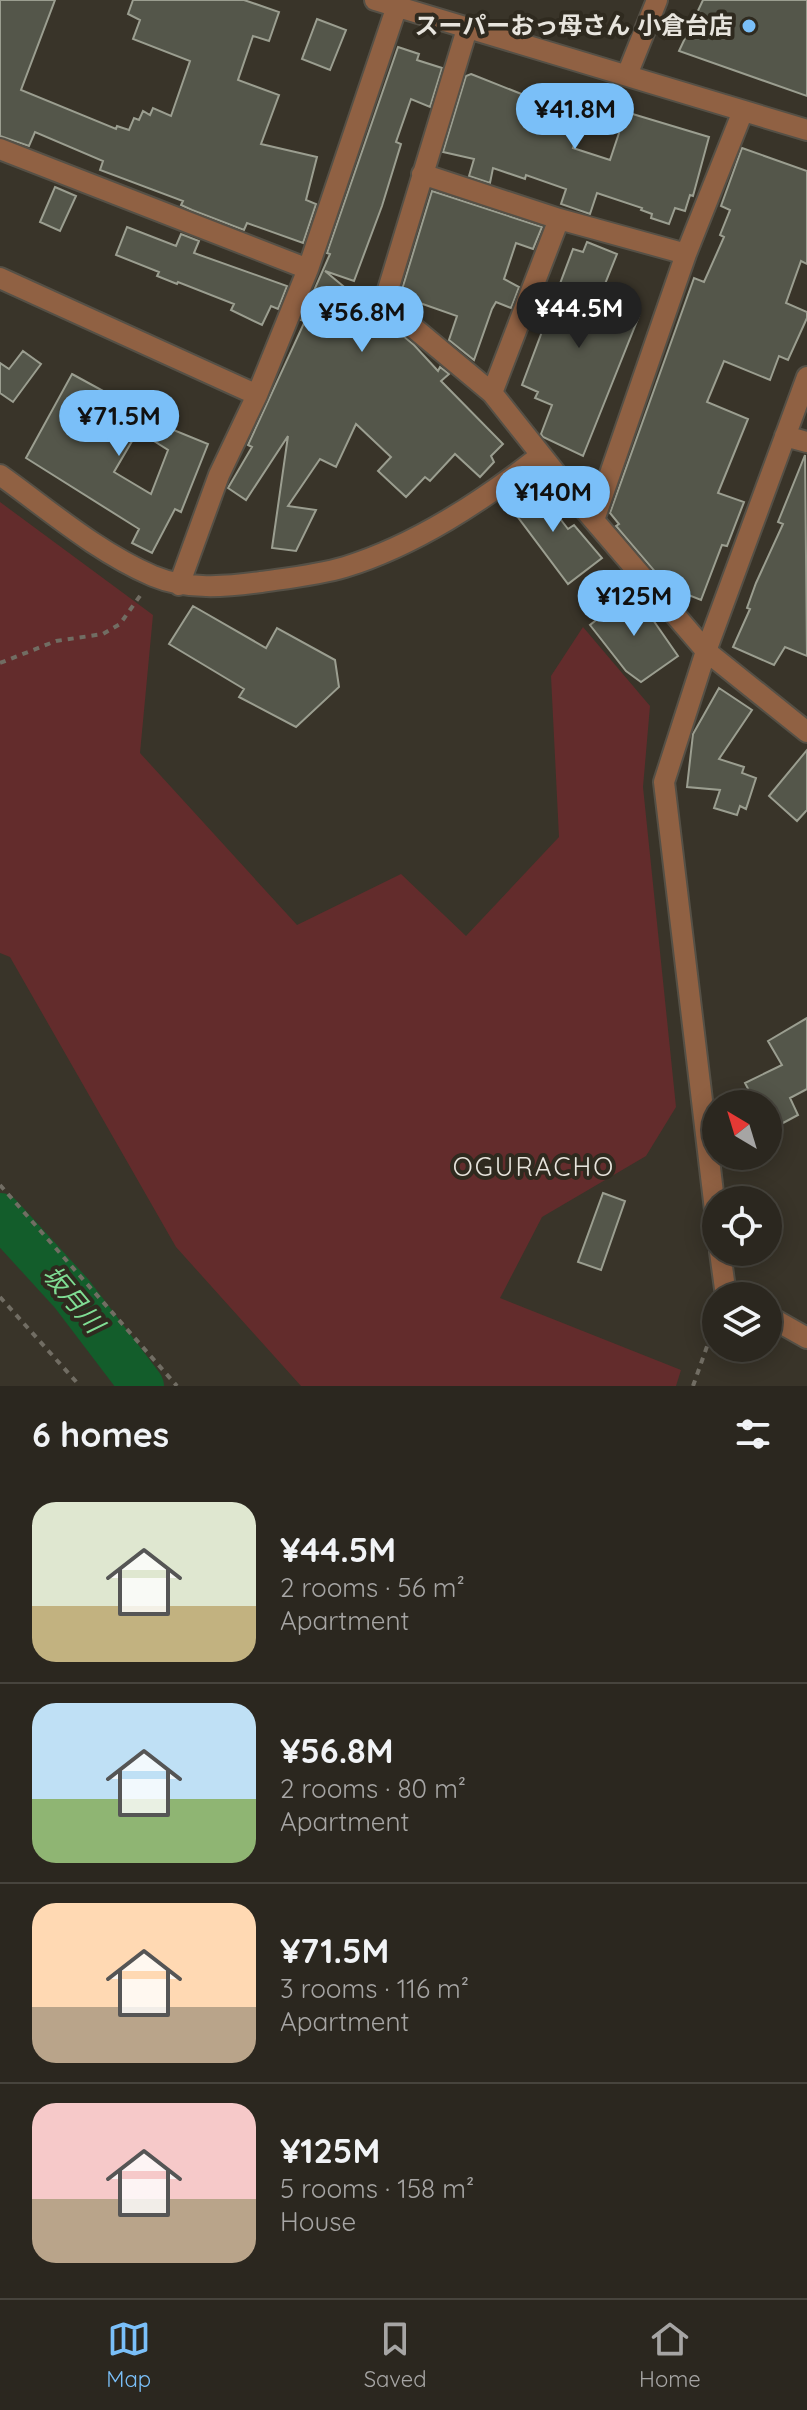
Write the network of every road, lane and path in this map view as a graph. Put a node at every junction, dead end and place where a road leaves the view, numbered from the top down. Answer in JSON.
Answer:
{"nodes":[{"id":1,"x":375,"y":0,"type":"edge"},
{"id":2,"x":657,"y":0,"type":"edge"},
{"id":3,"x":398,"y":4,"type":"edge"},
{"id":4,"x":467,"y":29,"type":"junction"},
{"id":5,"x":627,"y":75,"type":"junction"},
{"id":6,"x":743,"y":111,"type":"junction"},
{"id":7,"x":807,"y":130,"type":"edge"},
{"id":8,"x":0,"y":149,"type":"edge"},
{"id":9,"x":422,"y":174,"type":"junction"},
{"id":10,"x":559,"y":219,"type":"junction"},
{"id":11,"x":686,"y":254,"type":"junction"},
{"id":12,"x":308,"y":269,"type":"junction"},
{"id":13,"x":0,"y":278,"type":"edge"},
{"id":14,"x":807,"y":377,"type":"edge"},
{"id":15,"x":492,"y":393,"type":"junction"},
{"id":16,"x":257,"y":395,"type":"junction"},
{"id":17,"x":785,"y":436,"type":"junction"},
{"id":18,"x":807,"y":442,"type":"edge"},
{"id":19,"x":540,"y":456,"type":"junction"},
{"id":20,"x":0,"y":475,"type":"edge"},
{"id":21,"x":594,"y":520,"type":"junction"},
{"id":22,"x":154,"y":576,"type":"junction"},
{"id":23,"x":179,"y":585,"type":"junction"},
{"id":24,"x":706,"y":651,"type":"junction"},
{"id":25,"x":0,"y":663,"type":"edge"},
{"id":26,"x":807,"y":732,"type":"edge"},
{"id":27,"x":0,"y":1185,"type":"edge"},
{"id":28,"x":712,"y":1186,"type":"edge"},
{"id":29,"x":0,"y":1297,"type":"edge"},
{"id":30,"x":782,"y":1324,"type":"edge"},
{"id":31,"x":807,"y":1338,"type":"edge"},
{"id":32,"x":702,"y":1361,"type":"edge"},
{"id":33,"x":80,"y":1386,"type":"edge"},
{"id":34,"x":177,"y":1386,"type":"edge"},
{"id":35,"x":693,"y":1386,"type":"edge"}],
"edges":[{"from":1,"to":3,"type":"street"},
{"from":2,"to":5,"type":"street"},
{"from":3,"to":4,"type":"street"},
{"from":3,"to":12,"type":"street"},
{"from":4,"to":5,"type":"street"},
{"from":4,"to":9,"type":"street"},
{"from":5,"to":6,"type":"street"},
{"from":6,"to":7,"type":"street"},
{"from":6,"to":11,"type":"street"},
{"from":8,"to":12,"type":"street"},
{"from":9,"to":10,"type":"street"},
{"from":9,"to":15,"type":"street"},
{"from":10,"to":11,"type":"street"},
{"from":10,"to":15,"type":"street"},
{"from":11,"to":21,"type":"street"},
{"from":12,"to":16,"type":"street"},
{"from":13,"to":16,"type":"street"},
{"from":14,"to":17,"type":"street"},
{"from":15,"to":19,"type":"street"},
{"from":16,"to":23,"type":"street"},
{"from":17,"to":18,"type":"street"},
{"from":17,"to":24,"type":"street"},
{"from":19,"to":21,"type":"street"},
{"from":19,"to":23,"type":"street"},
{"from":20,"to":22,"type":"street"},
{"from":21,"to":24,"type":"street"},
{"from":22,"to":23,"type":"street"},
{"from":22,"to":25,"type":"path"},
{"from":24,"to":26,"type":"street"},
{"from":24,"to":28,"type":"street"},
{"from":27,"to":34,"type":"path"},
{"from":29,"to":33,"type":"path"},
{"from":30,"to":31,"type":"street"},
{"from":32,"to":35,"type":"path"}]}
